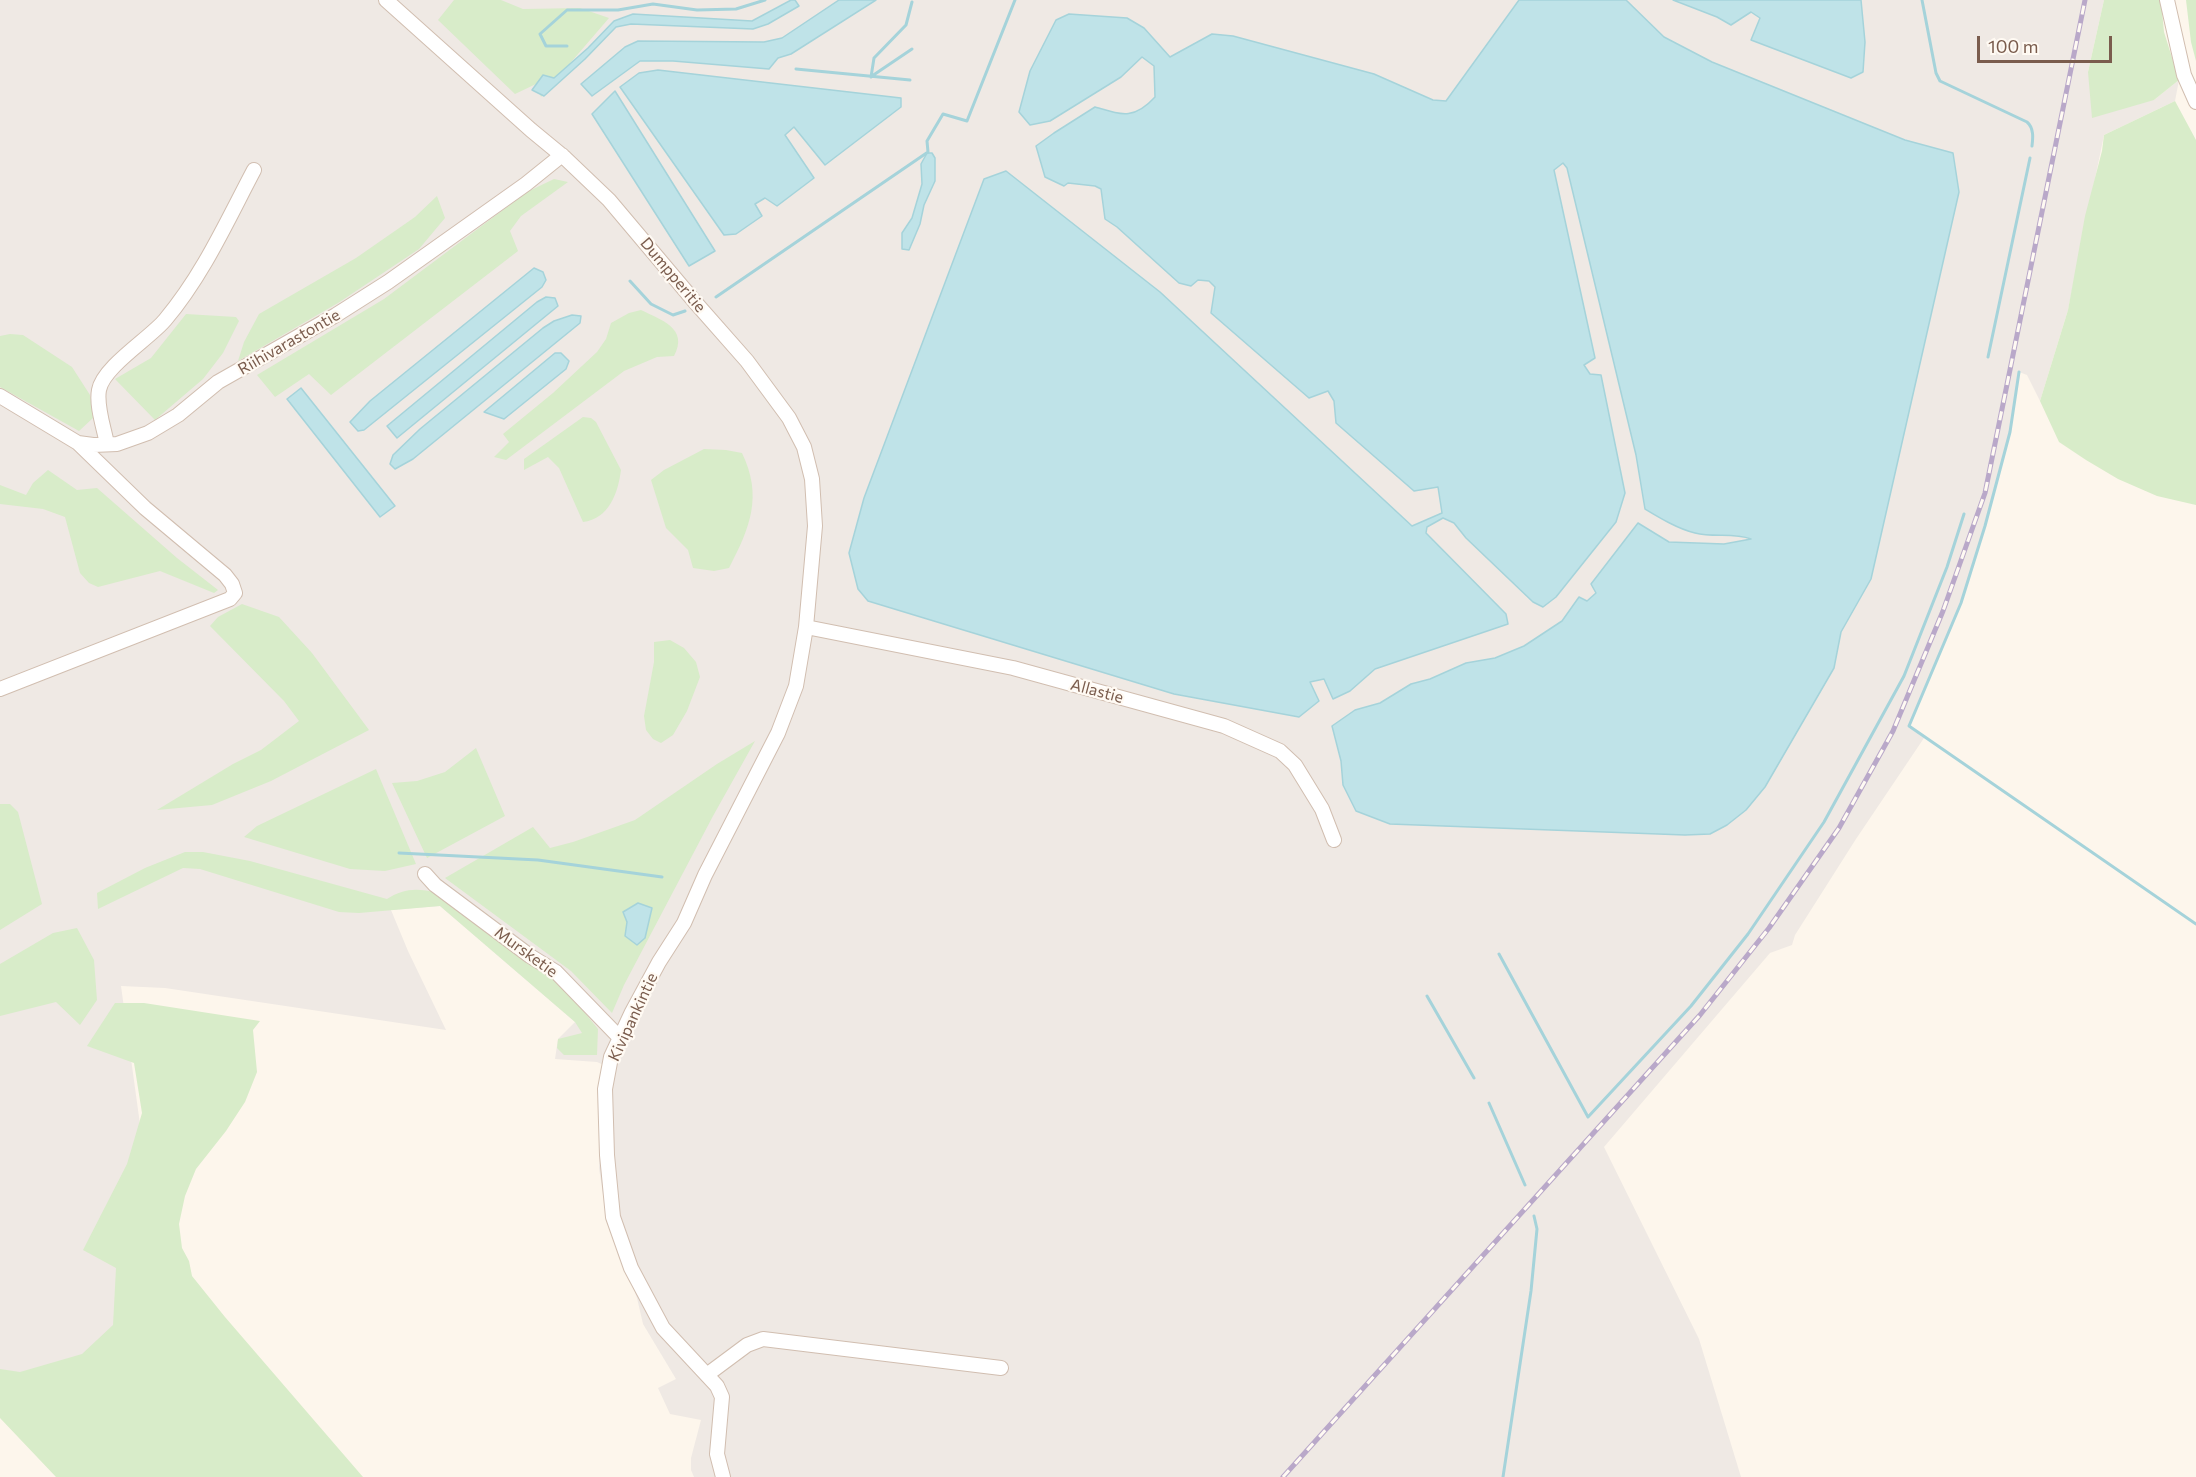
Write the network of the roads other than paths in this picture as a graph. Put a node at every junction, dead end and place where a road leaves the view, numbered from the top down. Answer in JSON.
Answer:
{"nodes":[{"id":1,"x":386,"y":0,"type":"edge"},
{"id":2,"x":2167,"y":0,"type":"edge"},
{"id":3,"x":2196,"y":102,"type":"edge"},
{"id":4,"x":562,"y":155,"type":"junction"},
{"id":5,"x":254,"y":170,"type":"dead end"},
{"id":6,"x":0,"y":396,"type":"edge"},
{"id":7,"x":78,"y":443,"type":"junction"},
{"id":8,"x":107,"y":444,"type":"junction"},
{"id":9,"x":806,"y":627,"type":"junction"},
{"id":10,"x":0,"y":689,"type":"edge"},
{"id":11,"x":1335,"y":840,"type":"dead end"},
{"id":12,"x":425,"y":874,"type":"dead end"},
{"id":13,"x":620,"y":1038,"type":"junction"},
{"id":14,"x":1001,"y":1368,"type":"dead end"},
{"id":15,"x":708,"y":1374,"type":"junction"},
{"id":16,"x":723,"y":1477,"type":"edge"}],
"edges":[{"from":1,"to":4,"type":"street","name":"Dumpperitie"},
{"from":2,"to":3,"type":"street"},
{"from":4,"to":8,"type":"street","name":"Riihivarastontie"},
{"from":4,"to":9,"type":"street","name":"Dumpperitie"},
{"from":5,"to":8,"type":"street"},
{"from":6,"to":7,"type":"street","name":"Riihivarastontie"},
{"from":7,"to":8,"type":"street","name":"Riihivarastontie"},
{"from":7,"to":10,"type":"street"},
{"from":9,"to":11,"type":"street","name":"Allastie"},
{"from":9,"to":13,"type":"street","name":"Kivipankintie"},
{"from":12,"to":13,"type":"street","name":"Mursketie"},
{"from":13,"to":15,"type":"street","name":"Kivipankintie"},
{"from":14,"to":15,"type":"street"},
{"from":15,"to":16,"type":"street","name":"Kivipankintie"}]}
